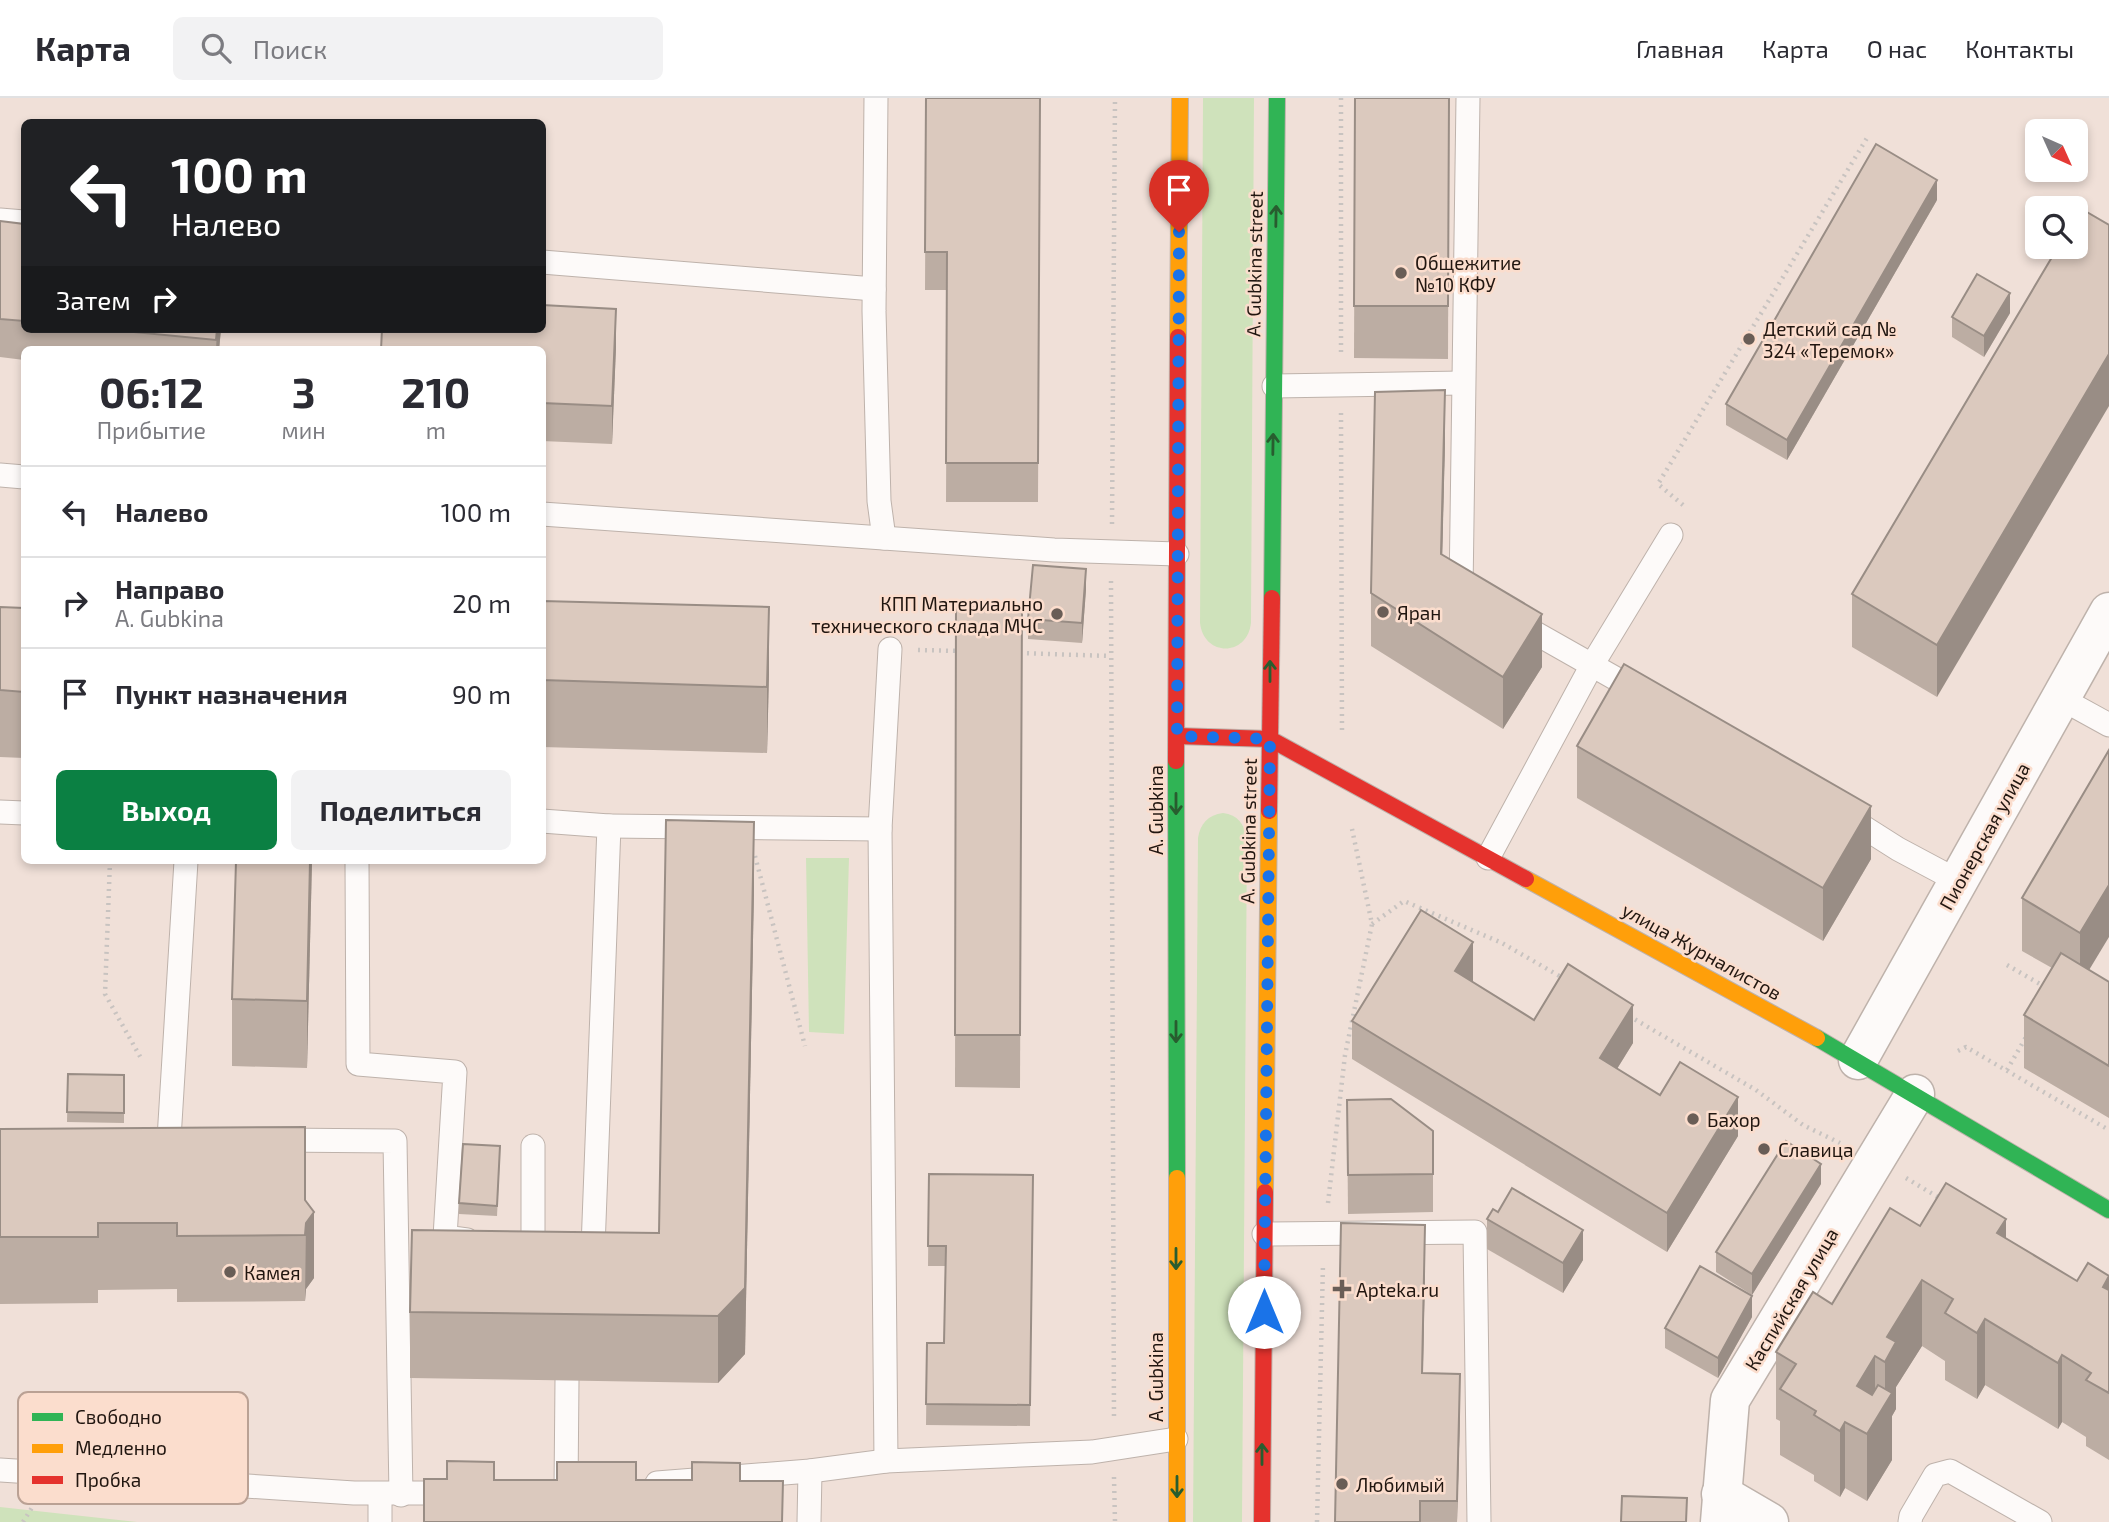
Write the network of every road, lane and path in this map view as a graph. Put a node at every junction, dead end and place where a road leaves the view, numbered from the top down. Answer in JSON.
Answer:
{"nodes":[{"id":1,"x":876,"y":98,"type":"edge"},
{"id":2,"x":1115,"y":98,"type":"edge"},
{"id":3,"x":1180,"y":98,"type":"edge"},
{"id":4,"x":1277,"y":98,"type":"edge"},
{"id":5,"x":1468,"y":98,"type":"edge"},
{"id":6,"x":1867,"y":138,"type":"dead end"},
{"id":7,"x":0,"y":220,"type":"edge"},
{"id":8,"x":21,"y":222,"type":"edge"},
{"id":9,"x":546,"y":262,"type":"edge"},
{"id":10,"x":874,"y":289,"type":"junction"},
{"id":11,"x":1463,"y":383,"type":"junction"},
{"id":12,"x":1274,"y":386,"type":"junction"},
{"id":13,"x":0,"y":475,"type":"edge"},
{"id":14,"x":21,"y":477,"type":"edge"},
{"id":15,"x":546,"y":514,"type":"edge"},
{"id":16,"x":1671,"y":535,"type":"joint"},
{"id":17,"x":884,"y":538,"type":"junction"},
{"id":18,"x":1112,"y":553,"type":"junction"},
{"id":19,"x":1177,"y":554,"type":"junction"},
{"id":20,"x":2109,"y":612,"type":"edge"},
{"id":21,"x":890,"y":649,"type":"joint"},
{"id":22,"x":973,"y":652,"type":"edge"},
{"id":23,"x":1014,"y":653,"type":"edge"},
{"id":24,"x":1110,"y":656,"type":"junction"},
{"id":25,"x":1592,"y":665,"type":"junction"},
{"id":26,"x":2060,"y":698,"type":"junction"},
{"id":27,"x":1662,"y":705,"type":"edge"},
{"id":28,"x":2109,"y":725,"type":"edge"},
{"id":29,"x":1177,"y":736,"type":"junction"},
{"id":30,"x":1270,"y":739,"type":"junction"},
{"id":31,"x":1826,"y":804,"type":"edge"},
{"id":32,"x":0,"y":812,"type":"edge"},
{"id":33,"x":21,"y":813,"type":"edge"},
{"id":34,"x":546,"y":821,"type":"edge"},
{"id":35,"x":609,"y":825,"type":"junction"},
{"id":36,"x":880,"y":829,"type":"junction"},
{"id":37,"x":1488,"y":858,"type":"junction"},
{"id":38,"x":110,"y":864,"type":"edge"},
{"id":39,"x":186,"y":864,"type":"edge"},
{"id":40,"x":357,"y":864,"type":"edge"},
{"id":41,"x":757,"y":870,"type":"edge"},
{"id":42,"x":1958,"y":881,"type":"junction"},
{"id":43,"x":1371,"y":924,"type":"dead end"},
{"id":44,"x":2007,"y":965,"type":"dead end"},
{"id":45,"x":1575,"y":985,"type":"edge"},
{"id":46,"x":2052,"y":991,"type":"edge"},
{"id":47,"x":1623,"y":1013,"type":"edge"},
{"id":48,"x":2026,"y":1036,"type":"edge"},
{"id":49,"x":804,"y":1046,"type":"dead end"},
{"id":50,"x":1958,"y":1051,"type":"dead end"},
{"id":51,"x":1858,"y":1060,"type":"junction"},
{"id":52,"x":2007,"y":1070,"type":"junction"},
{"id":53,"x":1915,"y":1094,"type":"junction"},
{"id":54,"x":171,"y":1113,"type":"junction"},
{"id":55,"x":2109,"y":1130,"type":"edge"},
{"id":56,"x":169,"y":1139,"type":"junction"},
{"id":57,"x":196,"y":1139,"type":"edge"},
{"id":58,"x":143,"y":1140,"type":"edge"},
{"id":59,"x":249,"y":1140,"type":"edge"},
{"id":60,"x":533,"y":1146,"type":"dead end"},
{"id":61,"x":1875,"y":1160,"type":"junction"},
{"id":62,"x":1947,"y":1203,"type":"edge"},
{"id":63,"x":2109,"y":1210,"type":"edge"},
{"id":64,"x":1264,"y":1234,"type":"junction"},
{"id":65,"x":483,"y":1242,"type":"edge"},
{"id":66,"x":508,"y":1245,"type":"edge"},
{"id":67,"x":533,"y":1248,"type":"junction"},
{"id":68,"x":567,"y":1380,"type":"dead end"},
{"id":69,"x":1176,"y":1439,"type":"junction"},
{"id":70,"x":1114,"y":1449,"type":"junction"},
{"id":71,"x":886,"y":1461,"type":"junction"},
{"id":72,"x":0,"y":1470,"type":"edge"},
{"id":73,"x":18,"y":1471,"type":"edge"},
{"id":74,"x":810,"y":1471,"type":"junction"},
{"id":75,"x":635,"y":1484,"type":"edge"},
{"id":76,"x":248,"y":1485,"type":"edge"},
{"id":77,"x":594,"y":1487,"type":"edge"},
{"id":78,"x":566,"y":1489,"type":"junction"},
{"id":79,"x":539,"y":1490,"type":"edge"},
{"id":80,"x":484,"y":1492,"type":"edge"},
{"id":81,"x":390,"y":1494,"type":"junction"},
{"id":82,"x":1720,"y":1508,"type":"edge"},
{"id":83,"x":380,"y":1522,"type":"edge"},
{"id":84,"x":809,"y":1522,"type":"edge"},
{"id":85,"x":1115,"y":1522,"type":"edge"},
{"id":86,"x":1177,"y":1522,"type":"edge"},
{"id":87,"x":1262,"y":1522,"type":"edge"},
{"id":88,"x":1479,"y":1522,"type":"edge"},
{"id":89,"x":1769,"y":1522,"type":"edge"},
{"id":90,"x":1910,"y":1522,"type":"edge"},
{"id":91,"x":2040,"y":1522,"type":"edge"}],
"edges":[{"from":1,"to":10,"type":"lane"},
{"from":2,"to":18,"type":"path"},
{"from":3,"to":19,"type":"street","name":"A. Gubkina"},
{"from":12,"to":4,"type":"street","name":"A. Gubkina street","one_way":true},
{"from":5,"to":11,"type":"lane"},
{"from":6,"to":16,"type":"path"},
{"from":7,"to":8,"type":"lane"},
{"from":9,"to":10,"type":"lane"},
{"from":10,"to":17,"type":"lane"},
{"from":11,"to":12,"type":"lane"},
{"from":11,"to":25,"type":"lane"},
{"from":30,"to":12,"type":"street","name":"A. Gubkina street","one_way":true},
{"from":13,"to":14,"type":"lane"},
{"from":15,"to":17,"type":"lane"},
{"from":16,"to":25,"type":"lane"},
{"from":17,"to":18,"type":"lane"},
{"from":18,"to":19,"type":"lane"},
{"from":18,"to":24,"type":"path"},
{"from":19,"to":29,"type":"street","name":"A. Gubkina"},
{"from":20,"to":26,"type":"street","name":"Пионерская улица"},
{"from":21,"to":22,"type":"path"},
{"from":21,"to":36,"type":"lane"},
{"from":23,"to":24,"type":"path"},
{"from":24,"to":70,"type":"path"},
{"from":25,"to":27,"type":"lane"},
{"from":25,"to":37,"type":"lane"},
{"from":26,"to":28,"type":"lane"},
{"from":26,"to":42,"type":"street","name":"Пионерская улица"},
{"from":29,"to":30,"type":"street"},
{"from":29,"to":69,"type":"street","name":"A. Gubkina","one_way":true},
{"from":30,"to":37,"type":"street","name":"улица Журналистов"},
{"from":30,"to":64,"type":"street","name":"A. Gubkina street"},
{"from":31,"to":42,"type":"lane"},
{"from":32,"to":33,"type":"lane"},
{"from":34,"to":35,"type":"lane"},
{"from":35,"to":36,"type":"lane"},
{"from":35,"to":67,"type":"lane"},
{"from":36,"to":71,"type":"lane"},
{"from":37,"to":51,"type":"street","name":"улица Журналистов"},
{"from":38,"to":54,"type":"path"},
{"from":39,"to":54,"type":"lane"},
{"from":40,"to":65,"type":"lane"},
{"from":41,"to":49,"type":"path"},
{"from":42,"to":51,"type":"street","name":"Пионерская улица"},
{"from":43,"to":45,"type":"path"},
{"from":44,"to":46,"type":"path"},
{"from":47,"to":61,"type":"path"},
{"from":48,"to":52,"type":"path"},
{"from":50,"to":52,"type":"path"},
{"from":51,"to":53,"type":"street","name":"улица Журналистов"},
{"from":52,"to":55,"type":"path"},
{"from":53,"to":61,"type":"street","name":"Каспийская улица"},
{"from":53,"to":63,"type":"street","name":"улица Журналистов"},
{"from":54,"to":56,"type":"lane"},
{"from":56,"to":57,"type":"lane"},
{"from":56,"to":58,"type":"lane"},
{"from":59,"to":81,"type":"lane"},
{"from":60,"to":67,"type":"lane"},
{"from":61,"to":62,"type":"path"},
{"from":61,"to":82,"type":"street","name":"Каспийская улица"},
{"from":87,"to":64,"type":"street","name":"A. Gubkina street","one_way":true},
{"from":64,"to":88,"type":"lane"},
{"from":66,"to":67,"type":"lane"},
{"from":68,"to":78,"type":"lane"},
{"from":69,"to":70,"type":"lane"},
{"from":69,"to":86,"type":"street","name":"A. Gubkina","one_way":true},
{"from":70,"to":71,"type":"lane"},
{"from":70,"to":85,"type":"path"},
{"from":71,"to":74,"type":"lane"},
{"from":72,"to":73,"type":"lane"},
{"from":74,"to":75,"type":"lane"},
{"from":74,"to":84,"type":"lane"},
{"from":76,"to":81,"type":"lane"},
{"from":77,"to":78,"type":"lane"},
{"from":78,"to":79,"type":"lane"},
{"from":80,"to":81,"type":"lane"},
{"from":81,"to":83,"type":"lane"},
{"from":82,"to":89,"type":"street"},
{"from":90,"to":91,"type":"lane"}]}
